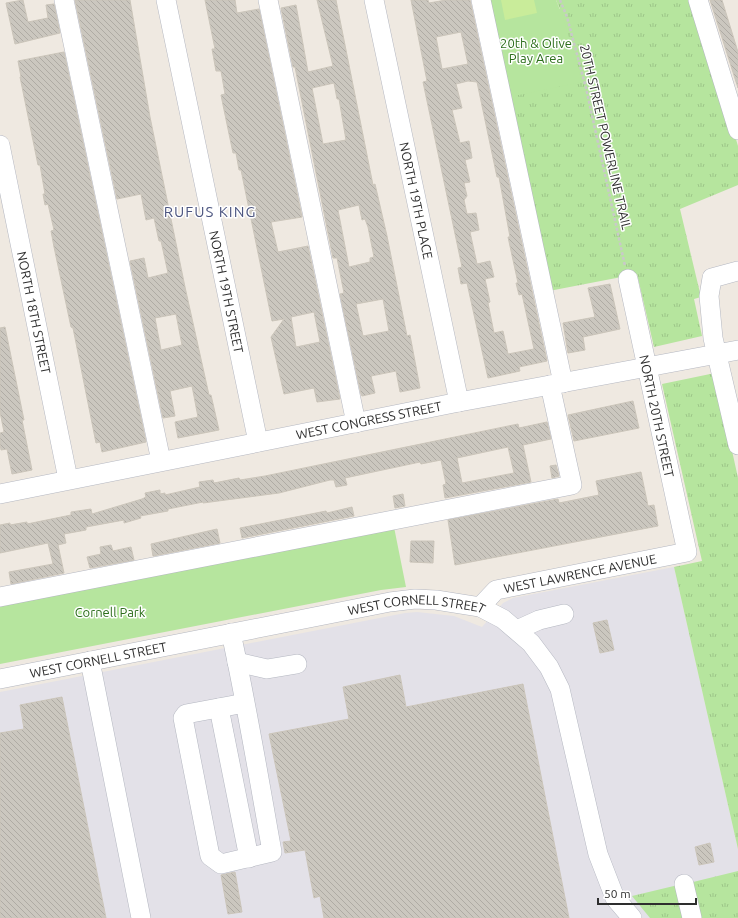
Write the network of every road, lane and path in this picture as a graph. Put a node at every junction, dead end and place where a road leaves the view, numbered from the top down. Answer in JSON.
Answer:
{"nodes":[{"id":1,"x":64,"y":0,"type":"edge"},
{"id":2,"x":166,"y":0,"type":"edge"},
{"id":3,"x":268,"y":0,"type":"edge"},
{"id":4,"x":374,"y":0,"type":"edge"},
{"id":5,"x":481,"y":0,"type":"edge"},
{"id":6,"x":560,"y":0,"type":"edge"},
{"id":7,"x":698,"y":0,"type":"edge"},
{"id":8,"x":738,"y":130,"type":"edge"},
{"id":9,"x":0,"y":145,"type":"edge"},
{"id":10,"x":738,"y":271,"type":"edge"},
{"id":11,"x":628,"y":279,"type":"joint"},
{"id":12,"x":738,"y":350,"type":"edge"},
{"id":13,"x":718,"y":354,"type":"junction"},
{"id":14,"x":647,"y":368,"type":"junction"},
{"id":15,"x":556,"y":384,"type":"junction"},
{"id":16,"x":459,"y":402,"type":"junction"},
{"id":17,"x":356,"y":423,"type":"junction"},
{"id":18,"x":258,"y":442,"type":"junction"},
{"id":19,"x":738,"y":445,"type":"edge"},
{"id":20,"x":161,"y":461,"type":"junction"},
{"id":21,"x":68,"y":479,"type":"junction"},
{"id":22,"x":0,"y":494,"type":"edge"},
{"id":23,"x":687,"y":552,"type":"joint"},
{"id":24,"x":0,"y":597,"type":"edge"},
{"id":25,"x":480,"y":607,"type":"junction"},
{"id":26,"x":564,"y":614,"type":"dead end"},
{"id":27,"x":517,"y":630,"type":"junction"},
{"id":28,"x":231,"y":633,"type":"junction"},
{"id":29,"x":90,"y":661,"type":"junction"},
{"id":30,"x":237,"y":662,"type":"junction"},
{"id":31,"x":297,"y":664,"type":"dead end"},
{"id":32,"x":0,"y":678,"type":"edge"},
{"id":33,"x":245,"y":703,"type":"junction"},
{"id":34,"x":219,"y":708,"type":"junction"},
{"id":35,"x":249,"y":858,"type":"junction"},
{"id":36,"x":684,"y":884,"type":"dead end"},
{"id":37,"x":141,"y":918,"type":"edge"},
{"id":38,"x":632,"y":918,"type":"edge"},
{"id":39,"x":692,"y":918,"type":"edge"}],
"edges":[{"from":1,"to":20,"type":"street"},
{"from":2,"to":18,"type":"street","name":"NORTH 19TH STREET"},
{"from":3,"to":17,"type":"street"},
{"from":4,"to":16,"type":"street","name":"NORTH 19TH PLACE"},
{"from":5,"to":15,"type":"street"},
{"from":6,"to":11,"type":"path","name":"20TH STREET POWERLINE TRAIL"},
{"from":7,"to":8,"type":"street"},
{"from":9,"to":21,"type":"street","name":"NORTH 18TH STREET"},
{"from":10,"to":13,"type":"street"},
{"from":11,"to":14,"type":"street","name":"NORTH 20TH STREET"},
{"from":12,"to":13,"type":"street","name":"WEST CONGRESS STREET"},
{"from":13,"to":14,"type":"street","name":"WEST CONGRESS STREET"},
{"from":13,"to":19,"type":"street"},
{"from":14,"to":15,"type":"street","name":"WEST CONGRESS STREET"},
{"from":14,"to":23,"type":"street","name":"NORTH 20TH STREET"},
{"from":15,"to":16,"type":"street","name":"WEST CONGRESS STREET"},
{"from":15,"to":24,"type":"street"},
{"from":16,"to":17,"type":"street","name":"WEST CONGRESS STREET"},
{"from":17,"to":18,"type":"street","name":"WEST CONGRESS STREET"},
{"from":18,"to":20,"type":"street","name":"WEST CONGRESS STREET"},
{"from":20,"to":21,"type":"street","name":"WEST CONGRESS STREET"},
{"from":21,"to":22,"type":"street","name":"WEST CONGRESS STREET"},
{"from":23,"to":25,"type":"street","name":"WEST LAWRENCE AVENUE"},
{"from":25,"to":27,"type":"street","name":"WEST CORNELL STREET"},
{"from":25,"to":28,"type":"street","name":"WEST CORNELL STREET"},
{"from":26,"to":27,"type":"street"},
{"from":27,"to":38,"type":"street","name":"WEST CORNELL STREET"},
{"from":28,"to":29,"type":"street","name":"WEST CORNELL STREET"},
{"from":28,"to":30,"type":"street"},
{"from":29,"to":32,"type":"street","name":"WEST CORNELL STREET"},
{"from":29,"to":37,"type":"street"},
{"from":30,"to":31,"type":"street"},
{"from":30,"to":33,"type":"street"},
{"from":33,"to":34,"type":"street"},
{"from":33,"to":35,"type":"street"},
{"from":34,"to":35,"type":"street"},
{"from":34,"to":35,"type":"street"},
{"from":36,"to":39,"type":"street"}]}
